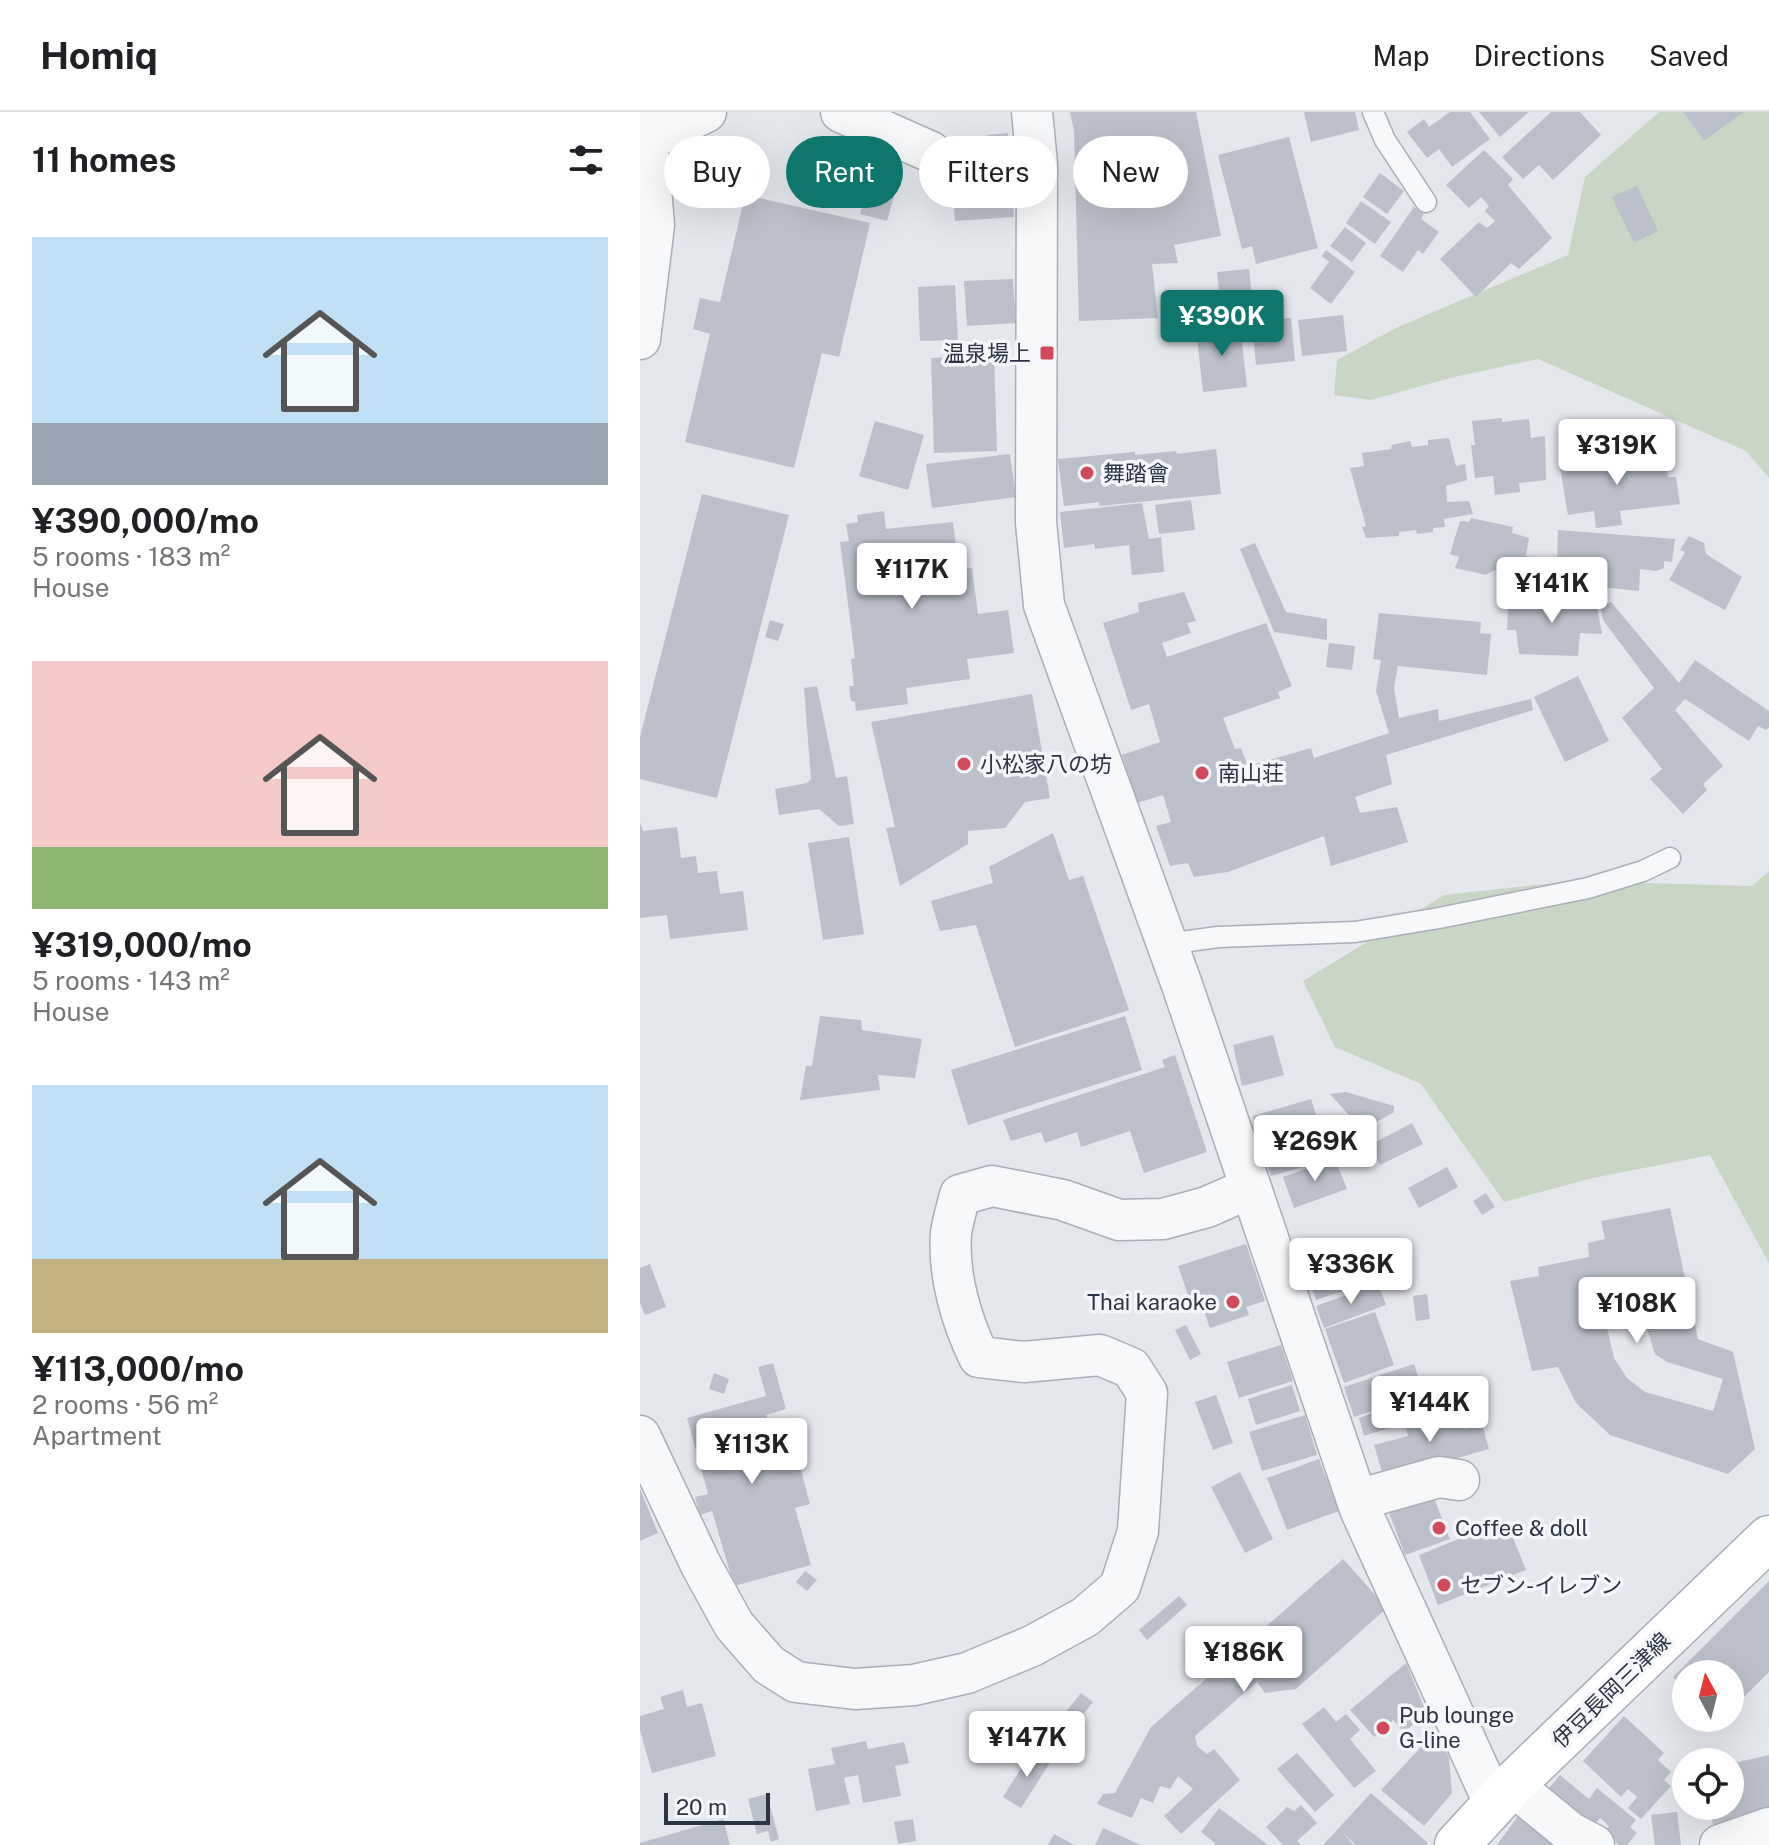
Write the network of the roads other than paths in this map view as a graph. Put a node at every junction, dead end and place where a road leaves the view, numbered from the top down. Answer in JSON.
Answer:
{"nodes":[{"id":1,"x":706,"y":112,"type":"edge"},
{"id":2,"x":841,"y":112,"type":"edge"},
{"id":3,"x":1032,"y":112,"type":"edge"},
{"id":4,"x":1373,"y":112,"type":"edge"},
{"id":5,"x":646,"y":126,"type":"edge"},
{"id":6,"x":919,"y":147,"type":"edge"},
{"id":7,"x":647,"y":201,"type":"edge"},
{"id":8,"x":1426,"y":202,"type":"dead end"},
{"id":9,"x":640,"y":339,"type":"edge"},
{"id":10,"x":1670,"y":858,"type":"dead end"},
{"id":11,"x":1167,"y":944,"type":"junction"},
{"id":12,"x":1250,"y":1188,"type":"junction"},
{"id":13,"x":640,"y":1436,"type":"edge"},
{"id":14,"x":1459,"y":1480,"type":"dead end"},
{"id":15,"x":1357,"y":1500,"type":"junction"},
{"id":16,"x":1769,"y":1538,"type":"edge"},
{"id":17,"x":1503,"y":1794,"type":"junction"},
{"id":18,"x":1769,"y":1828,"type":"edge"},
{"id":19,"x":1457,"y":1845,"type":"edge"},
{"id":20,"x":1594,"y":1845,"type":"edge"},
{"id":21,"x":1720,"y":1845,"type":"edge"}],
"edges":[{"from":1,"to":5,"type":"street"},
{"from":2,"to":6,"type":"street"},
{"from":3,"to":11,"type":"street"},
{"from":4,"to":8,"type":"lane"},
{"from":5,"to":7,"type":"street"},
{"from":7,"to":9,"type":"street"},
{"from":10,"to":11,"type":"lane"},
{"from":11,"to":12,"type":"street"},
{"from":12,"to":13,"type":"street"},
{"from":12,"to":15,"type":"street"},
{"from":14,"to":15,"type":"street"},
{"from":15,"to":17,"type":"street"},
{"from":16,"to":17,"type":"main road","name":"伊豆長岡三津線"},
{"from":17,"to":19,"type":"main road","name":"伊豆長岡三津線"},
{"from":17,"to":20,"type":"street"},
{"from":18,"to":21,"type":"street"}]}
